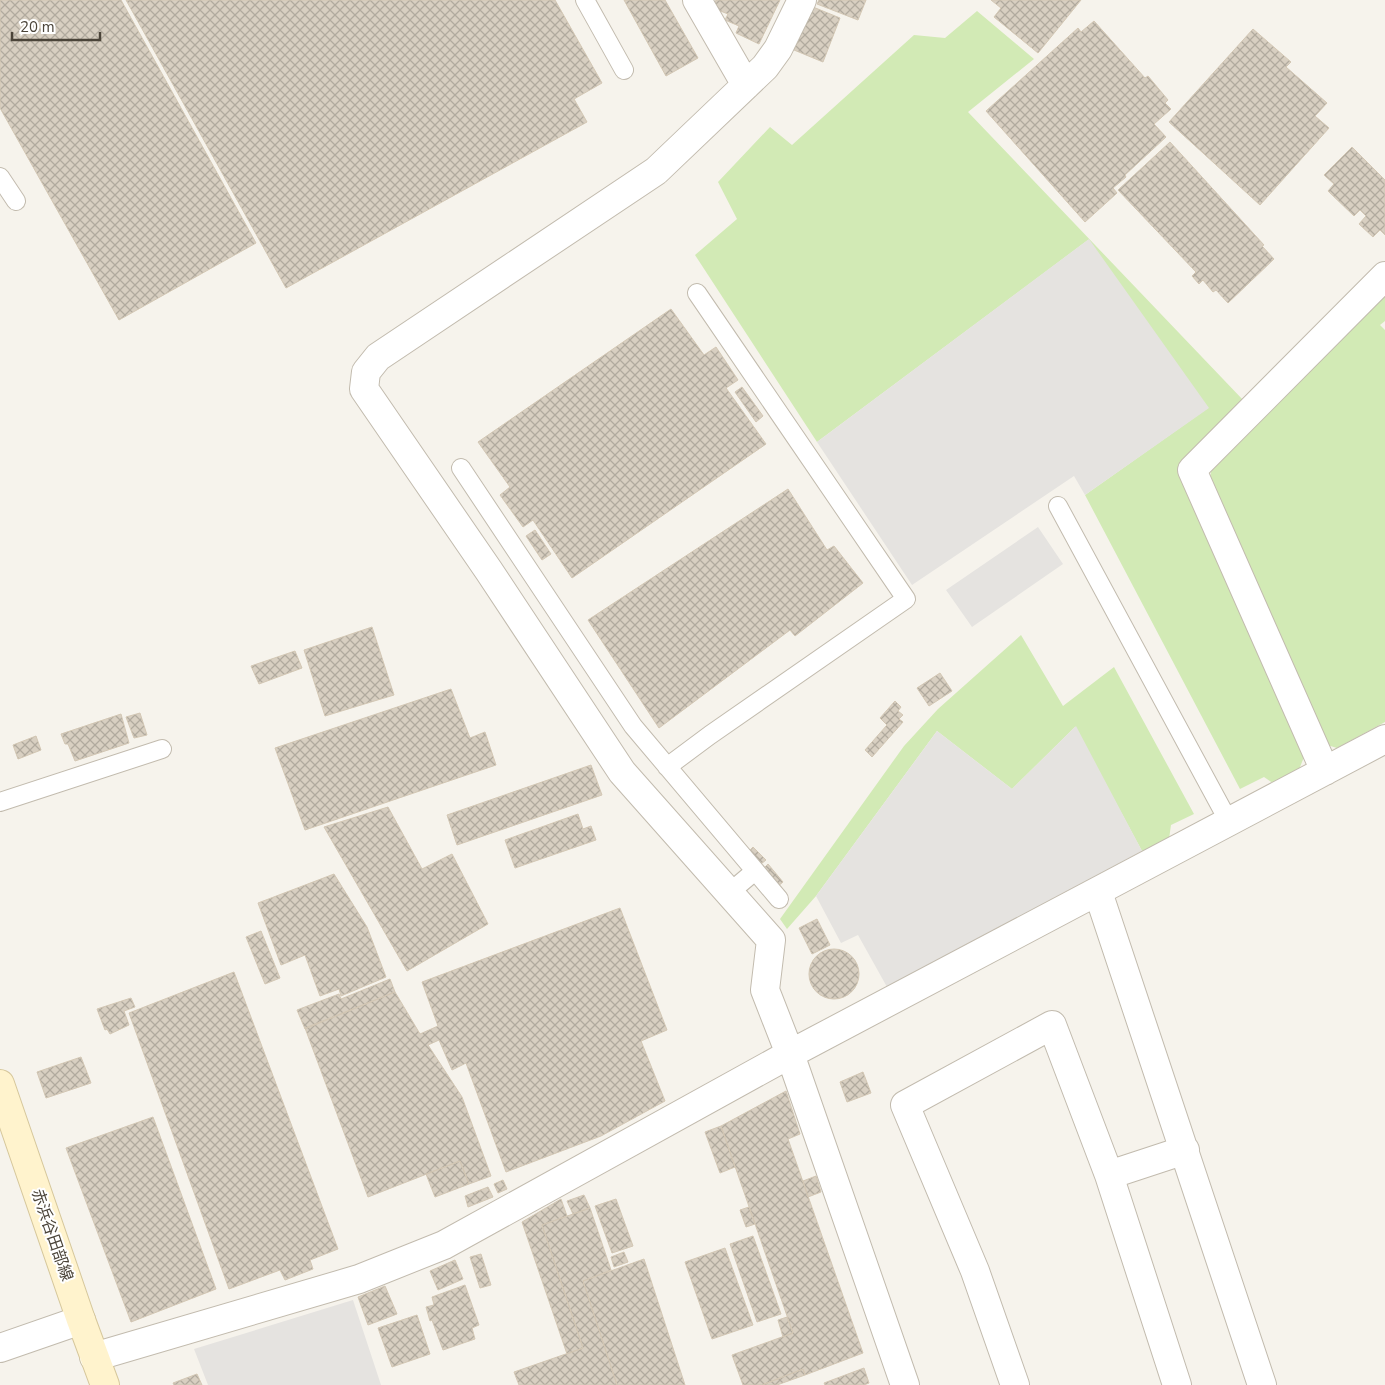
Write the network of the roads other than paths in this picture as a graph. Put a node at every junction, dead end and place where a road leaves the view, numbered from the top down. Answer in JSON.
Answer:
{"nodes":[{"id":1,"x":585,"y":0,"type":"edge"},
{"id":2,"x":697,"y":0,"type":"edge"},
{"id":3,"x":802,"y":0,"type":"edge"},
{"id":4,"x":624,"y":70,"type":"dead end"},
{"id":5,"x":746,"y":86,"type":"junction"},
{"id":6,"x":0,"y":177,"type":"edge"},
{"id":7,"x":16,"y":202,"type":"dead end"},
{"id":8,"x":1385,"y":276,"type":"edge"},
{"id":9,"x":697,"y":293,"type":"dead end"},
{"id":10,"x":461,"y":468,"type":"dead end"},
{"id":11,"x":1058,"y":506,"type":"dead end"},
{"id":12,"x":1385,"y":738,"type":"edge"},
{"id":13,"x":162,"y":749,"type":"dead end"},
{"id":14,"x":667,"y":767,"type":"junction"},
{"id":15,"x":1325,"y":771,"type":"junction"},
{"id":16,"x":0,"y":802,"type":"edge"},
{"id":17,"x":1229,"y":822,"type":"junction"},
{"id":18,"x":755,"y":871,"type":"junction"},
{"id":19,"x":1098,"y":892,"type":"junction"},
{"id":20,"x":729,"y":893,"type":"junction"},
{"id":21,"x":779,"y":899,"type":"dead end"},
{"id":22,"x":790,"y":1054,"type":"junction"},
{"id":23,"x":0,"y":1084,"type":"edge"},
{"id":24,"x":1185,"y":1150,"type":"junction"},
{"id":25,"x":1109,"y":1175,"type":"junction"},
{"id":26,"x":81,"y":1320,"type":"junction"},
{"id":27,"x":0,"y":1348,"type":"edge"},
{"id":28,"x":94,"y":1357,"type":"junction"},
{"id":29,"x":105,"y":1385,"type":"edge"},
{"id":30,"x":905,"y":1385,"type":"edge"},
{"id":31,"x":1015,"y":1385,"type":"edge"},
{"id":32,"x":1177,"y":1385,"type":"edge"},
{"id":33,"x":1262,"y":1385,"type":"edge"}],
"edges":[{"from":1,"to":4,"type":"lane"},
{"from":2,"to":5,"type":"street"},
{"from":3,"to":5,"type":"street"},
{"from":5,"to":20,"type":"street"},
{"from":6,"to":7,"type":"lane"},
{"from":8,"to":15,"type":"street"},
{"from":9,"to":14,"type":"lane"},
{"from":10,"to":14,"type":"lane"},
{"from":11,"to":17,"type":"lane"},
{"from":12,"to":15,"type":"street"},
{"from":13,"to":16,"type":"lane"},
{"from":14,"to":18,"type":"lane"},
{"from":15,"to":17,"type":"street"},
{"from":17,"to":19,"type":"street"},
{"from":18,"to":20,"type":"lane"},
{"from":18,"to":21,"type":"lane"},
{"from":19,"to":22,"type":"street"},
{"from":19,"to":24,"type":"street"},
{"from":20,"to":22,"type":"street"},
{"from":22,"to":28,"type":"street"},
{"from":22,"to":30,"type":"street"},
{"from":23,"to":26,"type":"main road","name":"赤浜谷田部線"},
{"from":24,"to":25,"type":"street"},
{"from":24,"to":33,"type":"street"},
{"from":25,"to":31,"type":"street"},
{"from":25,"to":32,"type":"street"},
{"from":26,"to":27,"type":"street"},
{"from":26,"to":28,"type":"main road","name":"赤浜谷田部線"},
{"from":28,"to":29,"type":"main road","name":"赤浜谷田部線"}]}
